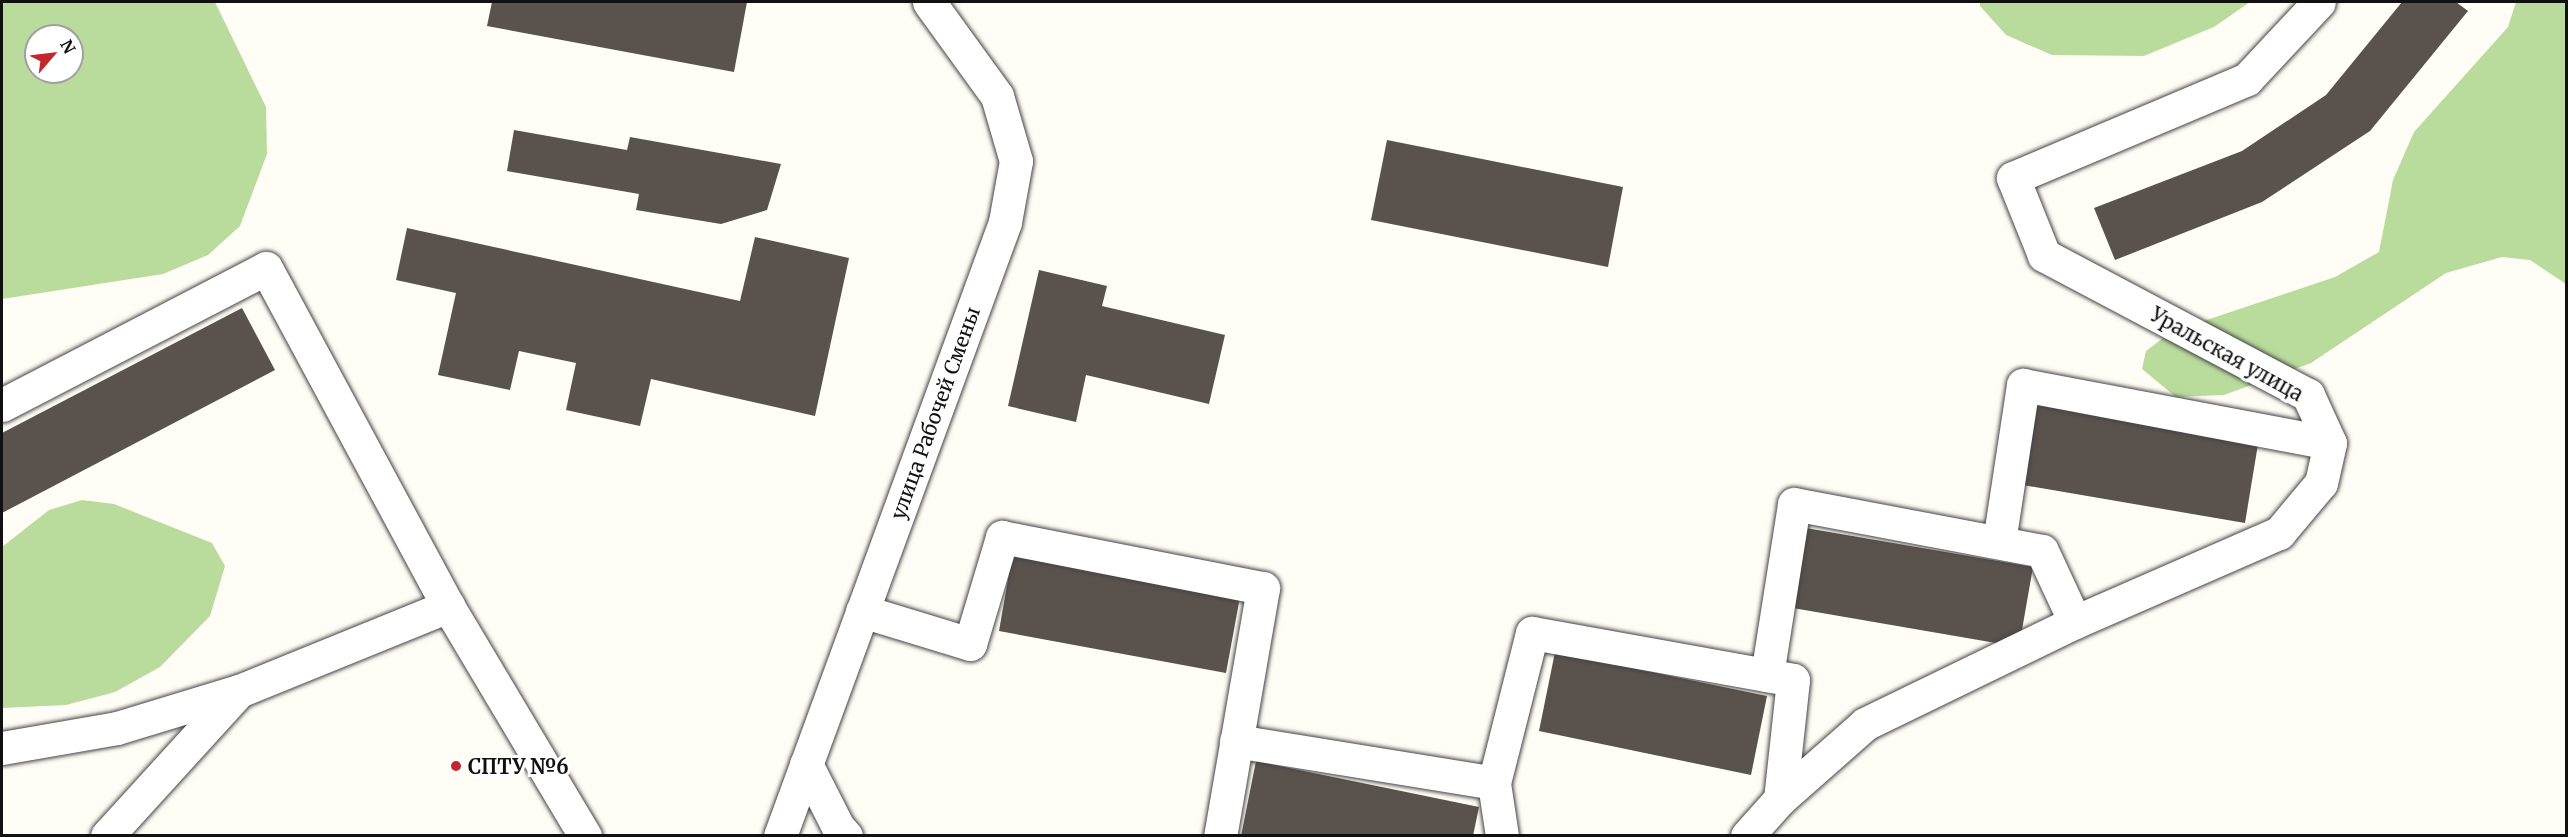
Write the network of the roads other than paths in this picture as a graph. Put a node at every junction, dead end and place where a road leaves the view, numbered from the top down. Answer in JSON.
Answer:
{"nodes":[{"id":1,"x":929,"y":2,"type":"edge"},
{"id":2,"x":2319,"y":2,"type":"edge"},
{"id":3,"x":2,"y":405,"type":"edge"},
{"id":4,"x":2330,"y":443,"type":"junction"},
{"id":5,"x":2000,"y":542,"type":"junction"},
{"id":6,"x":448,"y":606,"type":"junction"},
{"id":7,"x":862,"y":611,"type":"junction"},
{"id":8,"x":2075,"y":622,"type":"junction"},
{"id":9,"x":1767,"y":675,"type":"junction"},
{"id":10,"x":239,"y":691,"type":"junction"},
{"id":11,"x":1236,"y":741,"type":"junction"},
{"id":12,"x":2,"y":748,"type":"edge"},
{"id":13,"x":806,"y":764,"type":"junction"},
{"id":14,"x":1494,"y":783,"type":"junction"},
{"id":15,"x":1780,"y":799,"type":"junction"},
{"id":16,"x":107,"y":836,"type":"edge"},
{"id":17,"x":585,"y":836,"type":"edge"},
{"id":18,"x":780,"y":836,"type":"edge"},
{"id":19,"x":846,"y":836,"type":"edge"},
{"id":20,"x":1220,"y":836,"type":"edge"},
{"id":21,"x":1502,"y":836,"type":"edge"},
{"id":22,"x":1747,"y":836,"type":"edge"}],
"edges":[{"from":1,"to":7,"type":"street","name":"улица Рабочей Смены"},
{"from":2,"to":4,"type":"street","name":"Уральская улица"},
{"from":3,"to":6,"type":"street"},
{"from":4,"to":5,"type":"street"},
{"from":4,"to":8,"type":"street"},
{"from":5,"to":8,"type":"street"},
{"from":5,"to":9,"type":"street"},
{"from":6,"to":10,"type":"street"},
{"from":6,"to":17,"type":"street"},
{"from":7,"to":11,"type":"street"},
{"from":7,"to":13,"type":"street","name":"улица Рабочей Смены"},
{"from":8,"to":15,"type":"street"},
{"from":9,"to":14,"type":"street"},
{"from":9,"to":15,"type":"street"},
{"from":10,"to":12,"type":"street"},
{"from":10,"to":16,"type":"street"},
{"from":11,"to":14,"type":"street"},
{"from":11,"to":20,"type":"street"},
{"from":13,"to":18,"type":"street","name":"улица Рабочей Смены"},
{"from":13,"to":19,"type":"street"},
{"from":14,"to":21,"type":"street"},
{"from":15,"to":22,"type":"street"}]}
